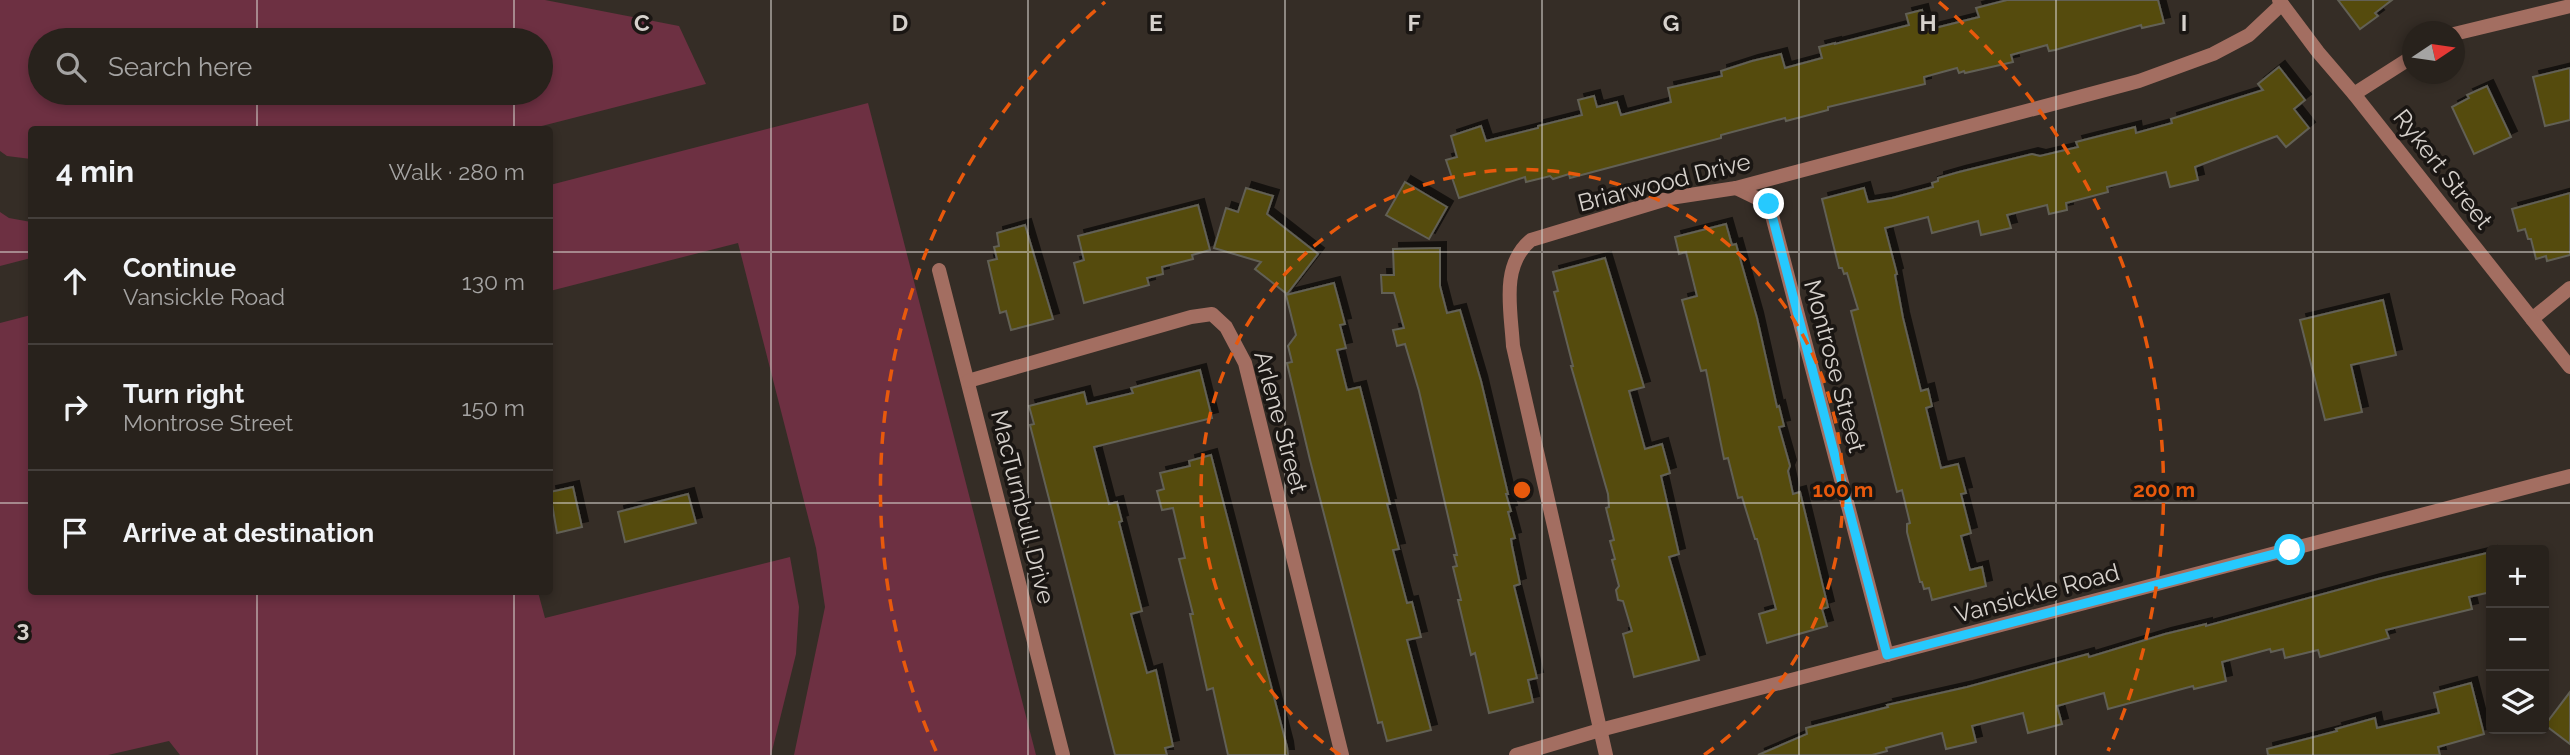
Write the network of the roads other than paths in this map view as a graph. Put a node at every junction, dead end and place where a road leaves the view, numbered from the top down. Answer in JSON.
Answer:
{"nodes":[{"id":1,"x":2280,"y":2,"type":"edge"},
{"id":2,"x":2570,"y":6,"type":"edge"},
{"id":3,"x":2465,"y":32,"type":"edge"},
{"id":4,"x":2402,"y":64,"type":"edge"},
{"id":5,"x":2354,"y":94,"type":"junction"},
{"id":6,"x":1736,"y":188,"type":"junction"},
{"id":7,"x":939,"y":270,"type":"dead end"},
{"id":8,"x":2570,"y":288,"type":"edge"},
{"id":9,"x":2532,"y":319,"type":"junction"},
{"id":10,"x":2570,"y":367,"type":"edge"},
{"id":11,"x":968,"y":381,"type":"junction"},
{"id":12,"x":2570,"y":476,"type":"edge"},
{"id":13,"x":1887,"y":655,"type":"junction"},
{"id":14,"x":1600,"y":730,"type":"junction"},
{"id":15,"x":1063,"y":755,"type":"edge"},
{"id":16,"x":1342,"y":755,"type":"edge"},
{"id":17,"x":1516,"y":755,"type":"edge"},
{"id":18,"x":1606,"y":755,"type":"edge"}],
"edges":[{"from":1,"to":5,"type":"street","name":"Rykert Street"},
{"from":1,"to":6,"type":"street","name":"Briarwood Drive"},
{"from":2,"to":3,"type":"street"},
{"from":4,"to":5,"type":"street"},
{"from":5,"to":9,"type":"street","name":"Rykert Street"},
{"from":6,"to":13,"type":"street","name":"Montrose Street"},
{"from":6,"to":14,"type":"street","name":"Briarwood Drive"},
{"from":7,"to":11,"type":"street","name":"MacTurnbull Drive"},
{"from":8,"to":9,"type":"street"},
{"from":9,"to":10,"type":"street","name":"Rykert Street"},
{"from":11,"to":15,"type":"street","name":"MacTurnbull Drive"},
{"from":11,"to":16,"type":"street","name":"Arlene Street"},
{"from":12,"to":13,"type":"street","name":"Vansickle Road"},
{"from":13,"to":14,"type":"street","name":"Vansickle Road"},
{"from":14,"to":17,"type":"street","name":"Vansickle Road"},
{"from":14,"to":18,"type":"street","name":"Briarwood Drive"}]}
